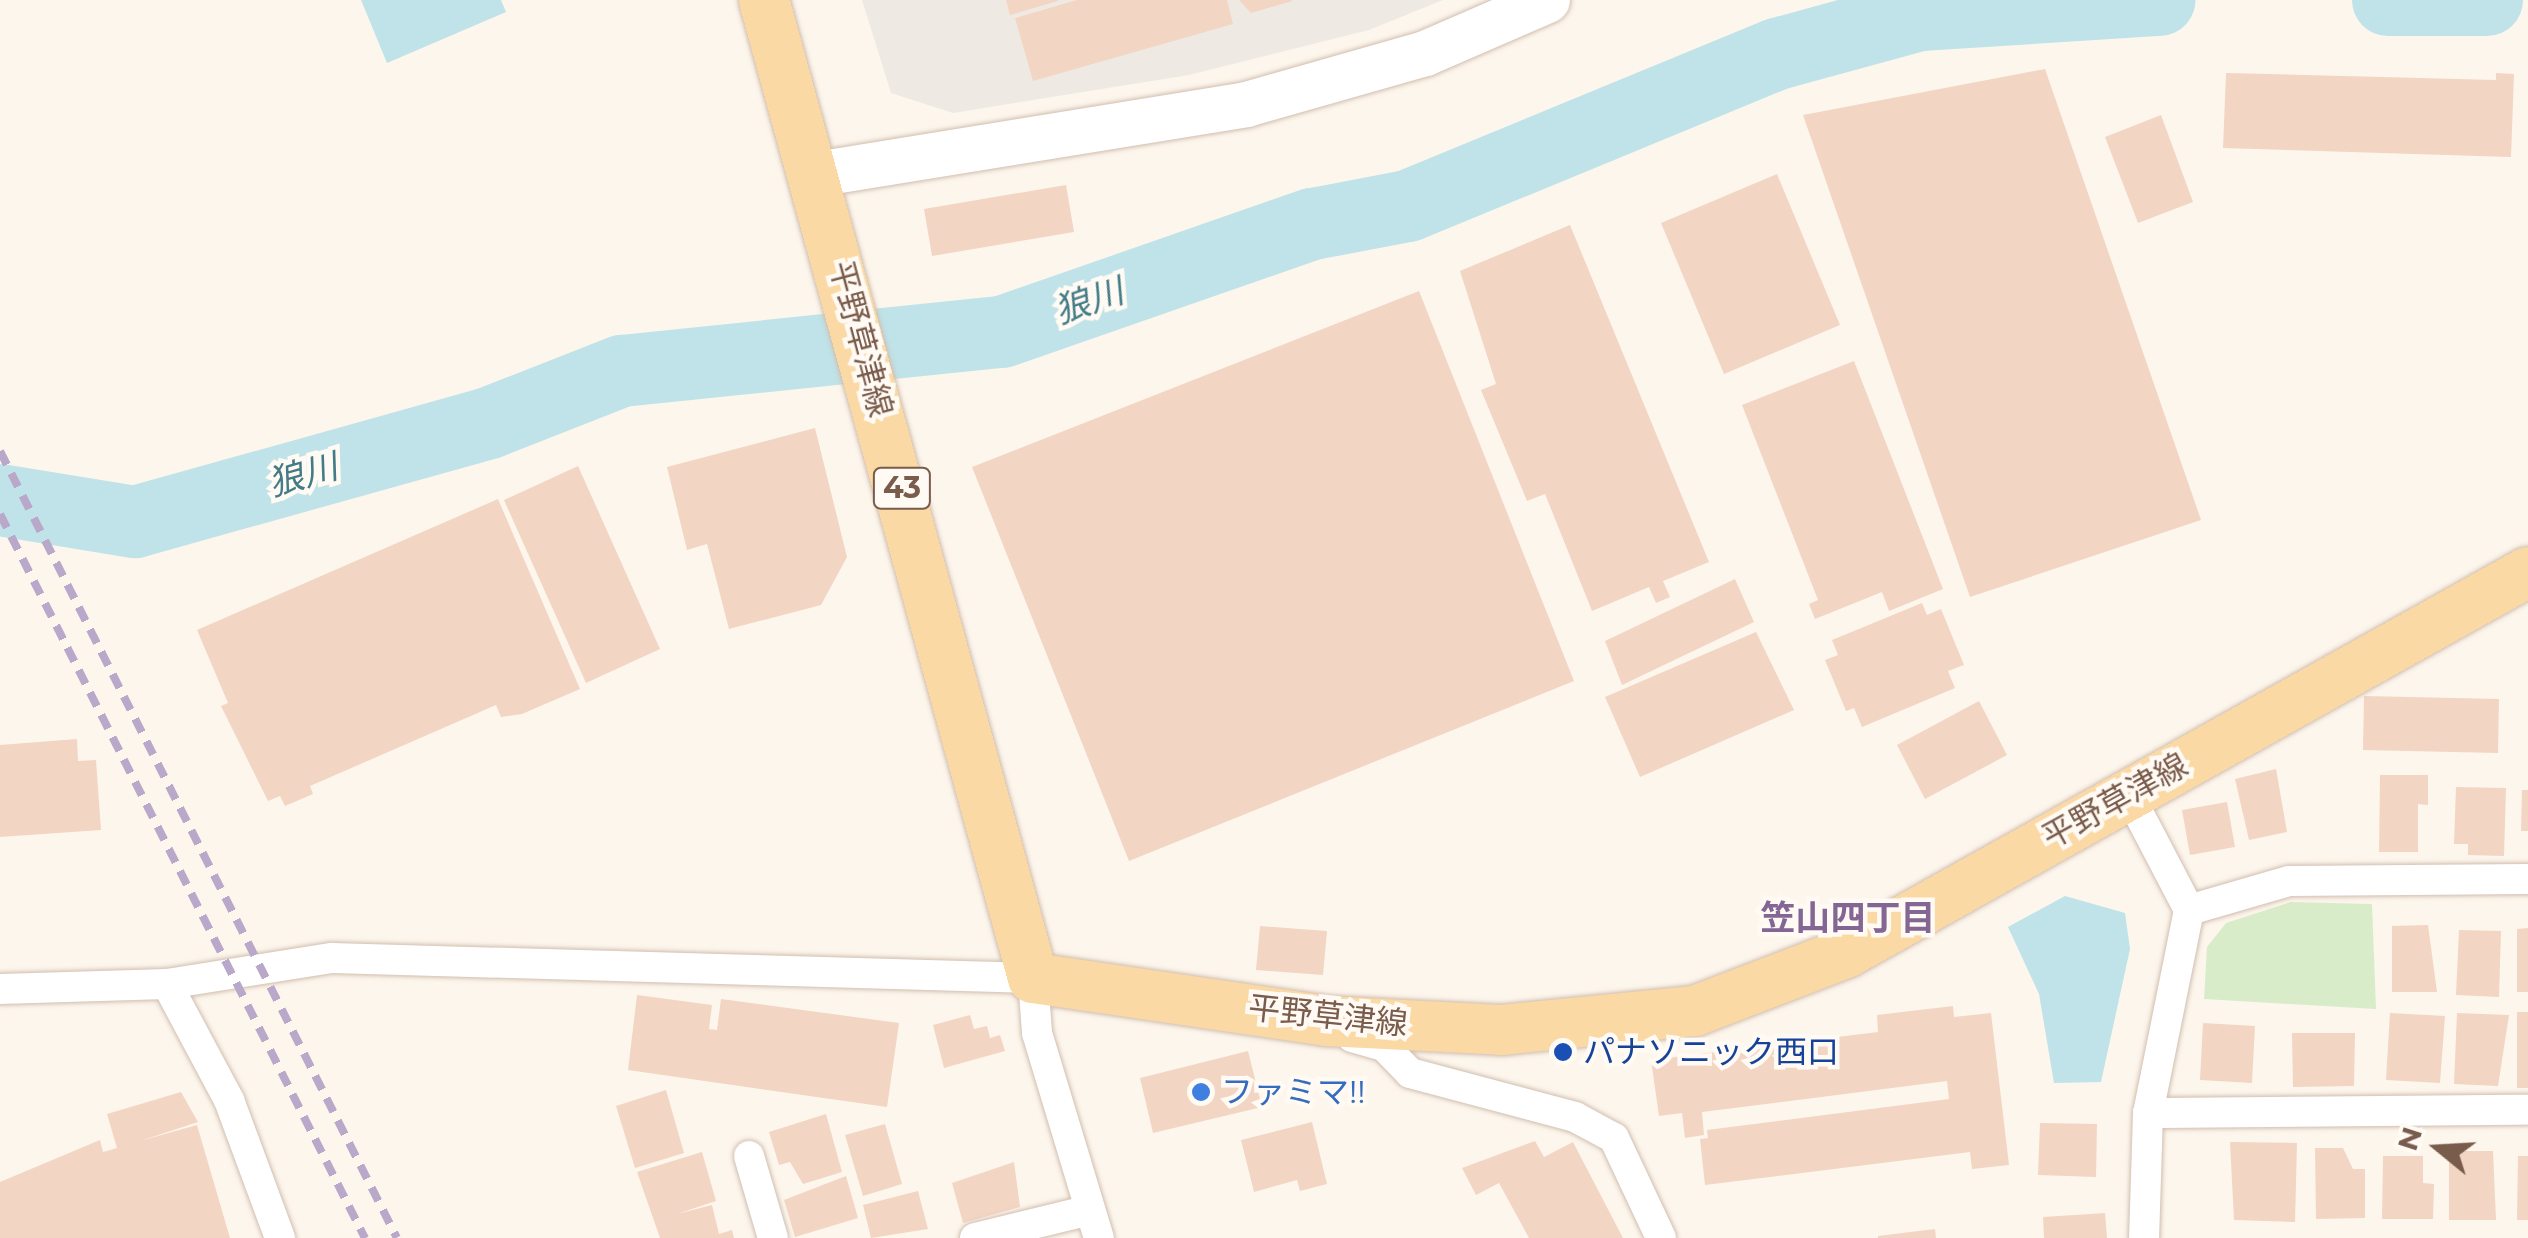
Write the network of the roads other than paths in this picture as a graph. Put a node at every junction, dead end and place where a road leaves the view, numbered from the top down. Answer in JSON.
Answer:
{"nodes":[{"id":1,"x":764,"y":0,"type":"edge"},
{"id":2,"x":1548,"y":0,"type":"edge"},
{"id":3,"x":815,"y":174,"type":"junction"},
{"id":4,"x":2528,"y":572,"type":"edge"},
{"id":5,"x":2128,"y":794,"type":"junction"},
{"id":6,"x":2528,"y":880,"type":"edge"},
{"id":7,"x":2189,"y":910,"type":"junction"},
{"id":8,"x":1032,"y":978,"type":"junction"},
{"id":9,"x":167,"y":984,"type":"junction"},
{"id":10,"x":0,"y":989,"type":"edge"},
{"id":11,"x":1326,"y":1020,"type":"junction"},
{"id":12,"x":2528,"y":1110,"type":"edge"},
{"id":13,"x":2148,"y":1113,"type":"junction"},
{"id":14,"x":749,"y":1156,"type":"dead end"},
{"id":15,"x":1094,"y":1224,"type":"edge"},
{"id":16,"x":280,"y":1238,"type":"edge"},
{"id":17,"x":772,"y":1238,"type":"edge"},
{"id":18,"x":975,"y":1238,"type":"edge"},
{"id":19,"x":1661,"y":1238,"type":"edge"},
{"id":20,"x":2144,"y":1238,"type":"edge"}],
"edges":[{"from":1,"to":3,"type":"main road","name":"平野草津線","number":"43"},
{"from":2,"to":3,"type":"street"},
{"from":3,"to":8,"type":"main road","name":"平野草津線","number":"43"},
{"from":4,"to":5,"type":"main road","name":"平野草津線"},
{"from":5,"to":7,"type":"street"},
{"from":5,"to":11,"type":"main road","name":"平野草津線"},
{"from":6,"to":7,"type":"street"},
{"from":7,"to":13,"type":"street"},
{"from":8,"to":9,"type":"street"},
{"from":8,"to":11,"type":"main road","name":"平野草津線"},
{"from":8,"to":15,"type":"street"},
{"from":9,"to":10,"type":"street"},
{"from":9,"to":16,"type":"street"},
{"from":11,"to":19,"type":"street"},
{"from":12,"to":13,"type":"street"},
{"from":13,"to":20,"type":"street"},
{"from":14,"to":17,"type":"street"},
{"from":15,"to":18,"type":"street"}]}
